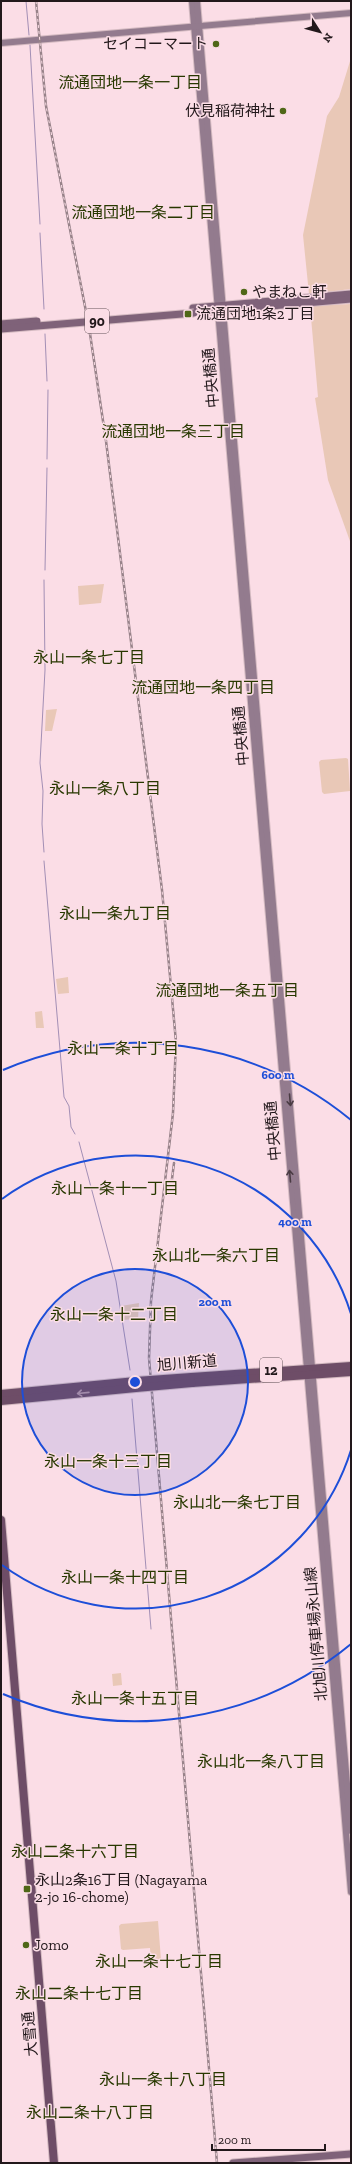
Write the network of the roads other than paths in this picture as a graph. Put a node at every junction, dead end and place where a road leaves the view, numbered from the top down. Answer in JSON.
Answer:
{"nodes":[{"id":1,"x":192,"y":1,"type":"edge"},
{"id":2,"x":197,"y":1,"type":"edge"},
{"id":3,"x":351,"y":13,"type":"edge"},
{"id":4,"x":197,"y":26,"type":"junction"},
{"id":5,"x":1,"y":42,"type":"edge"},
{"id":6,"x":351,"y":294,"type":"edge"},
{"id":7,"x":314,"y":299,"type":"junction"},
{"id":8,"x":351,"y":299,"type":"edge"},
{"id":9,"x":221,"y":308,"type":"junction"},
{"id":10,"x":193,"y":310,"type":"junction"},
{"id":11,"x":1,"y":324,"type":"edge"},
{"id":12,"x":1,"y":329,"type":"edge"},
{"id":13,"x":351,"y":1366,"type":"edge"},
{"id":14,"x":310,"y":1371,"type":"junction"},
{"id":15,"x":351,"y":1372,"type":"edge"},
{"id":16,"x":136,"y":1384,"type":"junction"},
{"id":17,"x":1,"y":1394,"type":"edge"},
{"id":18,"x":1,"y":1401,"type":"edge"},
{"id":19,"x":1,"y":1520,"type":"edge"},
{"id":20,"x":351,"y":1831,"type":"edge"},
{"id":21,"x":351,"y":1892,"type":"edge"},
{"id":22,"x":351,"y":2154,"type":"edge"},
{"id":23,"x":54,"y":2163,"type":"edge"},
{"id":24,"x":233,"y":2163,"type":"edge"}],
"edges":[{"from":1,"to":4,"type":"main road","name":"中央橋通"},
{"from":2,"to":4,"type":"main road","name":"中央橋通"},
{"from":3,"to":4,"type":"main road"},
{"from":4,"to":5,"type":"main road"},
{"from":4,"to":9,"type":"main road","name":"中央橋通"},
{"from":6,"to":7,"type":"main road","number":"90"},
{"from":7,"to":8,"type":"main road","number":"90"},
{"from":7,"to":9,"type":"main road","number":"90"},
{"from":9,"to":10,"type":"main road","number":"90"},
{"from":9,"to":14,"type":"main road","name":"中央橋通"},
{"from":10,"to":11,"type":"main road","number":"90","bridge":true},
{"from":10,"to":12,"type":"main road","number":"90","bridge":true},
{"from":13,"to":14,"type":"highway","name":"旭川新道","number":"12"},
{"from":14,"to":15,"type":"highway","name":"旭川新道","number":"12"},
{"from":14,"to":16,"type":"highway","name":"旭川新道","number":"12","bridge":true},
{"from":14,"to":20,"type":"main road","name":"北旭川停車場永山線"},
{"from":14,"to":21,"type":"main road","name":"北旭川停車場永山線"},
{"from":16,"to":17,"type":"highway","name":"旭川新道","number":"12"},
{"from":16,"to":18,"type":"highway","name":"旭川新道","number":"12","one_way":true},
{"from":19,"to":23,"type":"highway","name":"大雪通"},
{"from":22,"to":24,"type":"main road"}]}
